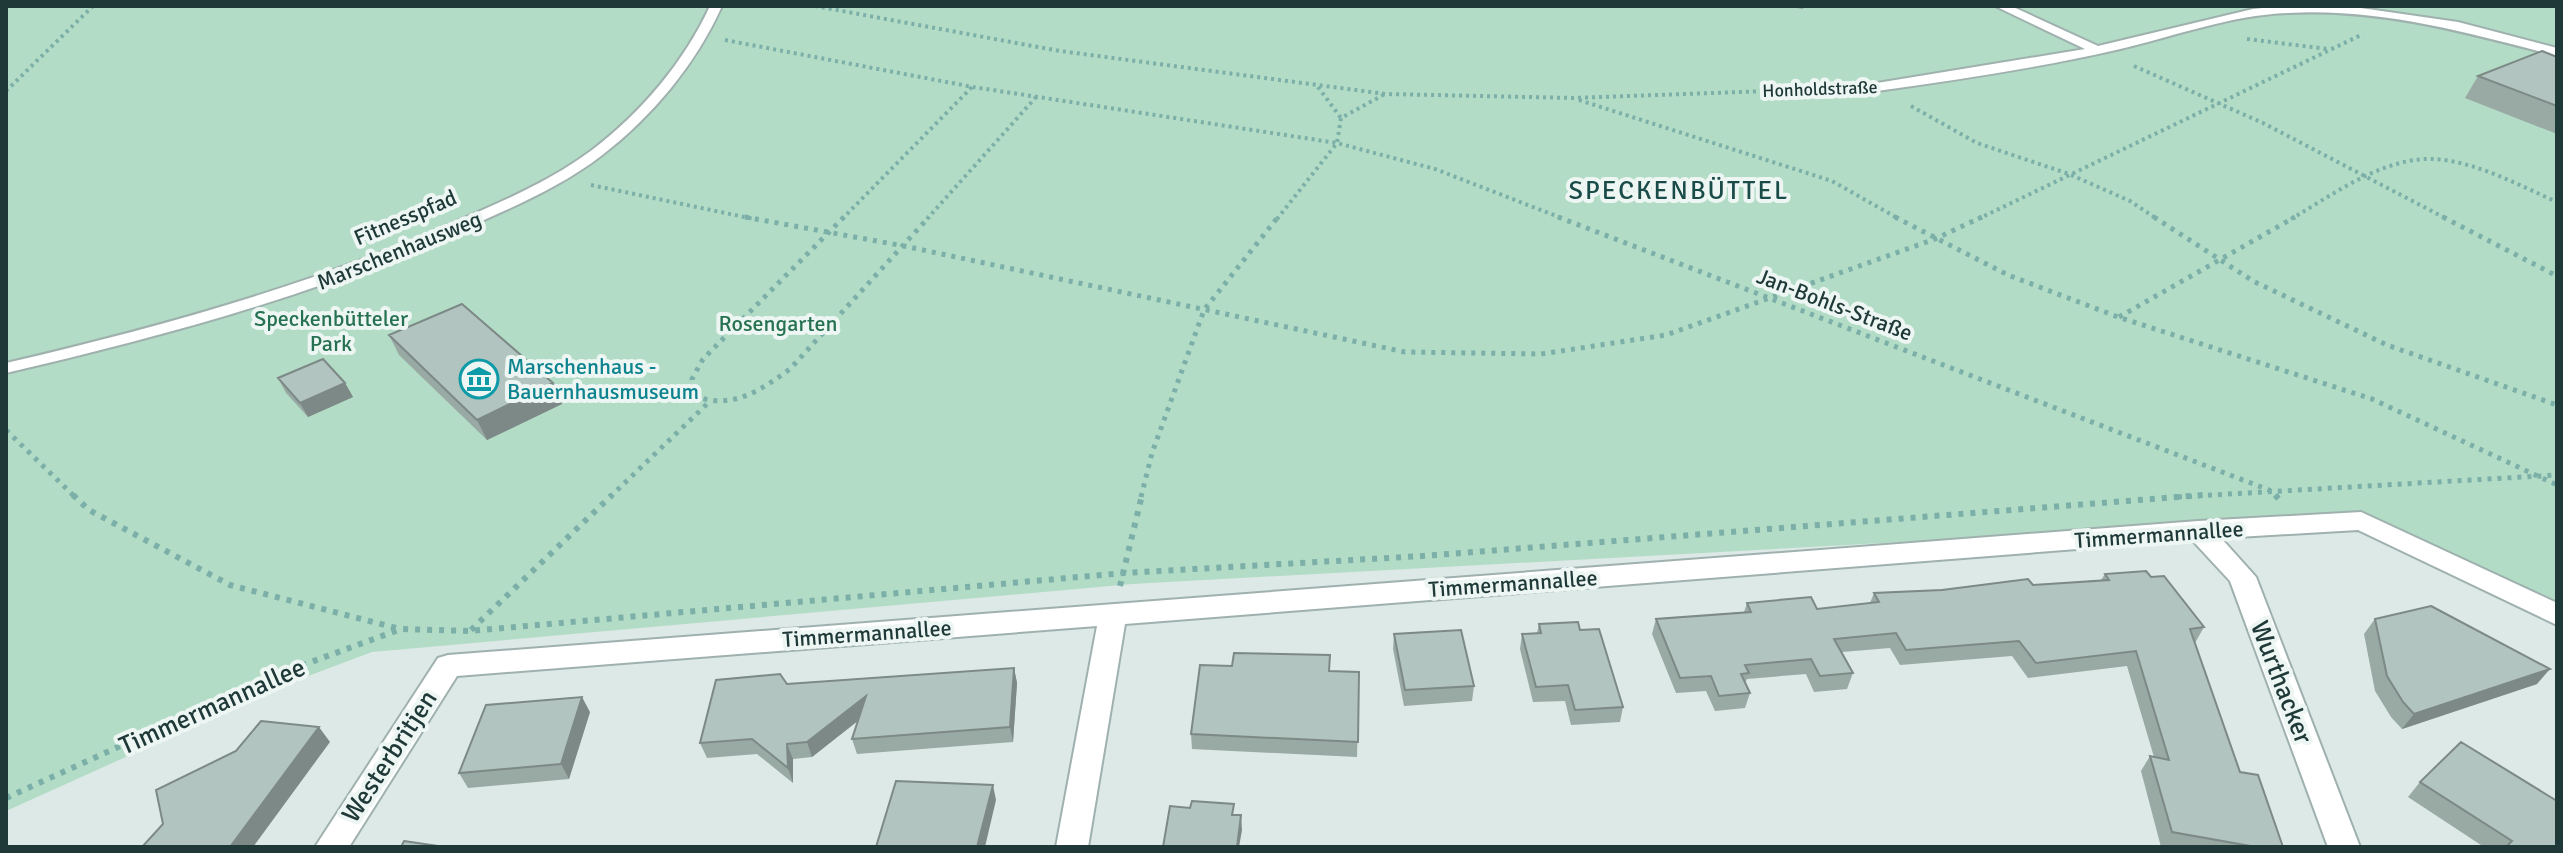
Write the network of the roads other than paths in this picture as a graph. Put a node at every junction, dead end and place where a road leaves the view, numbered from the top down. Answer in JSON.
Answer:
{"nodes":[{"id":1,"x":716,"y":6,"type":"edge"},
{"id":2,"x":2001,"y":6,"type":"edge"},
{"id":3,"x":2096,"y":50,"type":"junction"},
{"id":4,"x":2557,"y":52,"type":"edge"},
{"id":5,"x":1877,"y":87,"type":"road end"},
{"id":6,"x":6,"y":368,"type":"edge"},
{"id":7,"x":2198,"y":530,"type":"junction"},
{"id":8,"x":1113,"y":614,"type":"junction"},
{"id":9,"x":2557,"y":615,"type":"edge"},
{"id":10,"x":448,"y":666,"type":"joint"},
{"id":11,"x":331,"y":847,"type":"edge"},
{"id":12,"x":1072,"y":847,"type":"edge"},
{"id":13,"x":2344,"y":847,"type":"edge"}],
"edges":[{"from":1,"to":6,"type":"lane","name":"Marschenhausweg"},
{"from":2,"to":3,"type":"lane"},
{"from":3,"to":4,"type":"lane","name":"Honholdstraße"},
{"from":3,"to":5,"type":"lane","name":"Honholdstraße"},
{"from":7,"to":8,"type":"street","name":"Timmermannallee"},
{"from":7,"to":9,"type":"street","name":"Timmermannallee"},
{"from":7,"to":13,"type":"street","name":"Wurthacker"},
{"from":8,"to":10,"type":"street","name":"Timmermannallee"},
{"from":8,"to":12,"type":"street"},
{"from":10,"to":11,"type":"street","name":"Westerbritjen"}]}
